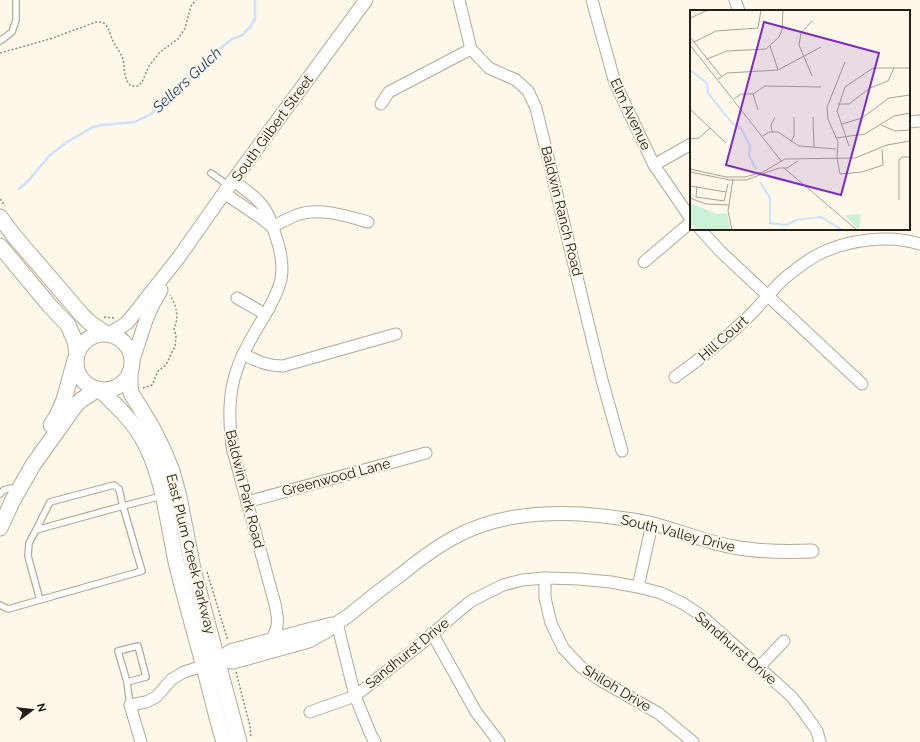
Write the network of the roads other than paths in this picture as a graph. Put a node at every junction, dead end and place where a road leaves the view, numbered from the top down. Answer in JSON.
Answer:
{"nodes":[{"id":1,"x":16,"y":0,"type":"edge"},
{"id":2,"x":366,"y":0,"type":"edge"},
{"id":3,"x":459,"y":0,"type":"edge"},
{"id":4,"x":592,"y":0,"type":"edge"},
{"id":5,"x":735,"y":0,"type":"edge"},
{"id":6,"x":739,"y":10,"type":"edge"},
{"id":7,"x":0,"y":41,"type":"edge"},
{"id":8,"x":471,"y":49,"type":"junction"},
{"id":9,"x":381,"y":104,"type":"dead end"},
{"id":10,"x":920,"y":120,"type":"edge"},
{"id":11,"x":910,"y":122,"type":"edge"},
{"id":12,"x":690,"y":145,"type":"edge"},
{"id":13,"x":654,"y":165,"type":"junction"},
{"id":14,"x":211,"y":173,"type":"dead end"},
{"id":15,"x":229,"y":187,"type":"junction"},
{"id":16,"x":0,"y":217,"type":"edge"},
{"id":17,"x":690,"y":219,"type":"edge"},
{"id":18,"x":368,"y":222,"type":"dead end"},
{"id":19,"x":690,"y":222,"type":"edge"},
{"id":20,"x":272,"y":227,"type":"junction"},
{"id":21,"x":701,"y":230,"type":"edge"},
{"id":22,"x":920,"y":244,"type":"edge"},
{"id":23,"x":0,"y":246,"type":"edge"},
{"id":24,"x":179,"y":257,"type":"junction"},
{"id":25,"x":644,"y":262,"type":"dead end"},
{"id":26,"x":768,"y":296,"type":"junction"},
{"id":27,"x":236,"y":298,"type":"dead end"},
{"id":28,"x":265,"y":314,"type":"junction"},
{"id":29,"x":107,"y":334,"type":"junction"},
{"id":30,"x":396,"y":334,"type":"dead end"},
{"id":31,"x":243,"y":354,"type":"junction"},
{"id":32,"x":76,"y":356,"type":"junction"},
{"id":33,"x":131,"y":367,"type":"junction"},
{"id":34,"x":675,"y":377,"type":"dead end"},
{"id":35,"x":862,"y":384,"type":"dead end"},
{"id":36,"x":99,"y":389,"type":"junction"},
{"id":37,"x":622,"y":451,"type":"dead end"},
{"id":38,"x":426,"y":452,"type":"dead end"},
{"id":39,"x":33,"y":464,"type":"junction"},
{"id":40,"x":18,"y":492,"type":"junction"},
{"id":41,"x":0,"y":494,"type":"edge"},
{"id":42,"x":163,"y":496,"type":"junction"},
{"id":43,"x":247,"y":502,"type":"junction"},
{"id":44,"x":123,"y":506,"type":"junction"},
{"id":45,"x":652,"y":524,"type":"junction"},
{"id":46,"x":0,"y":528,"type":"edge"},
{"id":47,"x":36,"y":530,"type":"junction"},
{"id":48,"x":812,"y":551,"type":"dead end"},
{"id":49,"x":193,"y":569,"type":"junction"},
{"id":50,"x":545,"y":578,"type":"junction"},
{"id":51,"x":638,"y":587,"type":"junction"},
{"id":52,"x":40,"y":600,"type":"junction"},
{"id":53,"x":0,"y":605,"type":"edge"},
{"id":54,"x":337,"y":623,"type":"junction"},
{"id":55,"x":432,"y":633,"type":"junction"},
{"id":56,"x":270,"y":641,"type":"junction"},
{"id":57,"x":784,"y":641,"type":"dead end"},
{"id":58,"x":211,"y":663,"type":"junction"},
{"id":59,"x":758,"y":668,"type":"junction"},
{"id":60,"x":127,"y":682,"type":"junction"},
{"id":61,"x":355,"y":696,"type":"junction"},
{"id":62,"x":130,"y":706,"type":"junction"},
{"id":63,"x":310,"y":712,"type":"dead end"},
{"id":64,"x":141,"y":742,"type":"edge"},
{"id":65,"x":224,"y":742,"type":"edge"},
{"id":66,"x":239,"y":742,"type":"edge"},
{"id":67,"x":375,"y":742,"type":"edge"},
{"id":68,"x":499,"y":742,"type":"edge"},
{"id":69,"x":693,"y":742,"type":"edge"},
{"id":70,"x":820,"y":742,"type":"edge"}],
"edges":[{"from":1,"to":7,"type":"lane"},
{"from":2,"to":15,"type":"street","name":"South Gilbert Street"},
{"from":3,"to":8,"type":"street","name":"Baldwin Ranch Road"},
{"from":4,"to":13,"type":"street","name":"Elm Avenue"},
{"from":5,"to":6,"type":"street"},
{"from":8,"to":9,"type":"street"},
{"from":8,"to":37,"type":"street","name":"Baldwin Ranch Road"},
{"from":10,"to":11,"type":"street"},
{"from":12,"to":13,"type":"street"},
{"from":13,"to":17,"type":"street","name":"Elm Avenue"},
{"from":14,"to":15,"type":"lane"},
{"from":15,"to":20,"type":"street"},
{"from":15,"to":24,"type":"street","name":"South Gilbert Street"},
{"from":16,"to":29,"type":"main road"},
{"from":18,"to":20,"type":"street"},
{"from":19,"to":25,"type":"street"},
{"from":20,"to":28,"type":"street","name":"Baldwin Park Road"},
{"from":21,"to":26,"type":"street"},
{"from":22,"to":26,"type":"street","name":"Hill Court"},
{"from":23,"to":32,"type":"main road"},
{"from":24,"to":29,"type":"street","name":"South Gilbert Street"},
{"from":24,"to":33,"type":"street","name":"South Gilbert Street"},
{"from":26,"to":34,"type":"street","name":"Hill Court"},
{"from":26,"to":35,"type":"street"},
{"from":27,"to":28,"type":"street"},
{"from":28,"to":31,"type":"street","name":"Baldwin Park Road"},
{"from":29,"to":32,"type":"main road"},
{"from":29,"to":33,"type":"main road"},
{"from":30,"to":31,"type":"street"},
{"from":31,"to":43,"type":"street","name":"Baldwin Park Road"},
{"from":32,"to":36,"type":"main road"},
{"from":32,"to":39,"type":"main road"},
{"from":33,"to":36,"type":"main road"},
{"from":33,"to":49,"type":"main road","name":"East Plum Creek Parkway"},
{"from":36,"to":39,"type":"main road"},
{"from":36,"to":42,"type":"main road","name":"East Plum Creek Parkway"},
{"from":38,"to":43,"type":"street","name":"Greenwood Lane"},
{"from":39,"to":40,"type":"main road"},
{"from":40,"to":41,"type":"lane"},
{"from":40,"to":46,"type":"main road"},
{"from":42,"to":44,"type":"lane"},
{"from":42,"to":49,"type":"main road"},
{"from":42,"to":58,"type":"main road","name":"East Plum Creek Parkway"},
{"from":43,"to":56,"type":"street","name":"Baldwin Park Road"},
{"from":44,"to":47,"type":"lane"},
{"from":44,"to":47,"type":"lane"},
{"from":44,"to":52,"type":"lane"},
{"from":45,"to":48,"type":"street","name":"South Valley Drive"},
{"from":45,"to":51,"type":"street"},
{"from":45,"to":54,"type":"street","name":"South Valley Drive"},
{"from":47,"to":52,"type":"lane"},
{"from":49,"to":58,"type":"main road","name":"East Plum Creek Parkway"},
{"from":50,"to":51,"type":"street","name":"Sandhurst Drive"},
{"from":50,"to":55,"type":"street","name":"Sandhurst Drive"},
{"from":50,"to":69,"type":"street","name":"Shiloh Drive"},
{"from":51,"to":59,"type":"street","name":"Sandhurst Drive"},
{"from":52,"to":53,"type":"lane"},
{"from":54,"to":56,"type":"street","name":"South Valley Drive"},
{"from":54,"to":58,"type":"street","name":"South Valley Drive"},
{"from":54,"to":61,"type":"street"},
{"from":55,"to":61,"type":"street","name":"Sandhurst Drive"},
{"from":55,"to":68,"type":"street"},
{"from":56,"to":58,"type":"street","name":"South Valley Drive"},
{"from":57,"to":59,"type":"street"},
{"from":58,"to":62,"type":"street"},
{"from":58,"to":65,"type":"main road","name":"East Plum Creek Parkway"},
{"from":58,"to":66,"type":"main road","name":"East Plum Creek Parkway"},
{"from":59,"to":70,"type":"street","name":"Sandhurst Drive"},
{"from":60,"to":60,"type":"lane"},
{"from":60,"to":62,"type":"lane"},
{"from":61,"to":63,"type":"street","name":"Sandhurst Drive"},
{"from":61,"to":67,"type":"street"},
{"from":62,"to":64,"type":"street"}]}
